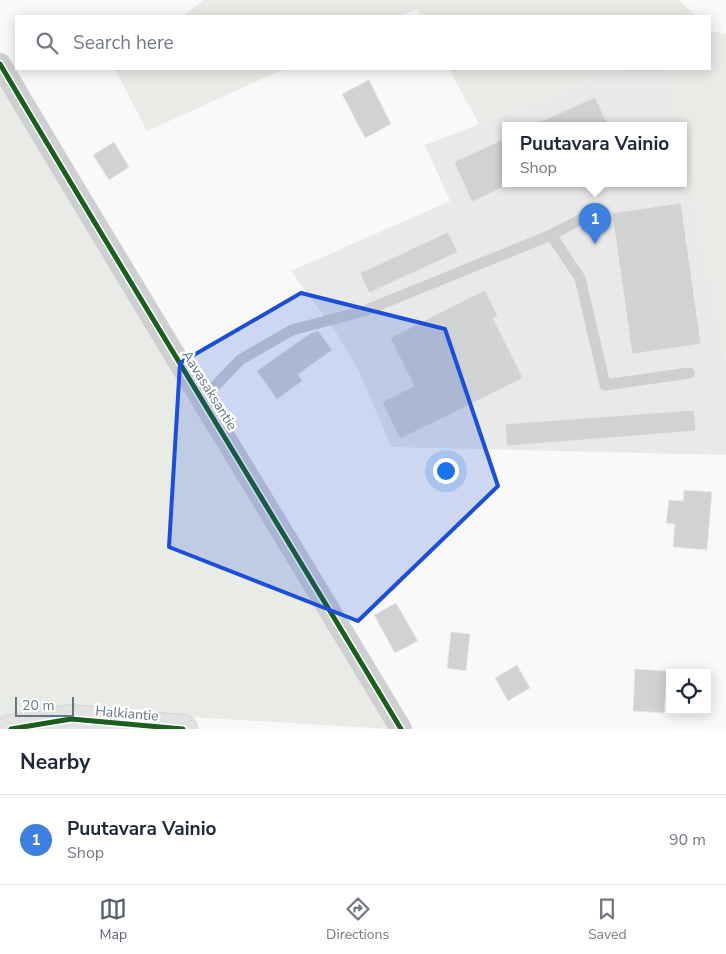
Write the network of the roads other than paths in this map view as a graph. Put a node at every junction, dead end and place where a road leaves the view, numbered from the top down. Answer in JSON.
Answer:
{"nodes":[{"id":1,"x":0,"y":64,"type":"edge"},
{"id":2,"x":585,"y":217,"type":"dead end"},
{"id":3,"x":551,"y":235,"type":"junction"},
{"id":4,"x":689,"y":373,"type":"dead end"},
{"id":5,"x":203,"y":399,"type":"junction"},
{"id":6,"x":11,"y":729,"type":"edge"},
{"id":7,"x":182,"y":729,"type":"edge"},
{"id":8,"x":401,"y":729,"type":"edge"}],
"edges":[{"from":1,"to":5,"type":"street","name":"Aavasaksantie"},
{"from":2,"to":3,"type":"lane"},
{"from":3,"to":4,"type":"lane"},
{"from":3,"to":5,"type":"lane"},
{"from":5,"to":8,"type":"street","name":"Aavasaksantie"},
{"from":6,"to":7,"type":"street","name":"Halkiantie"}]}
